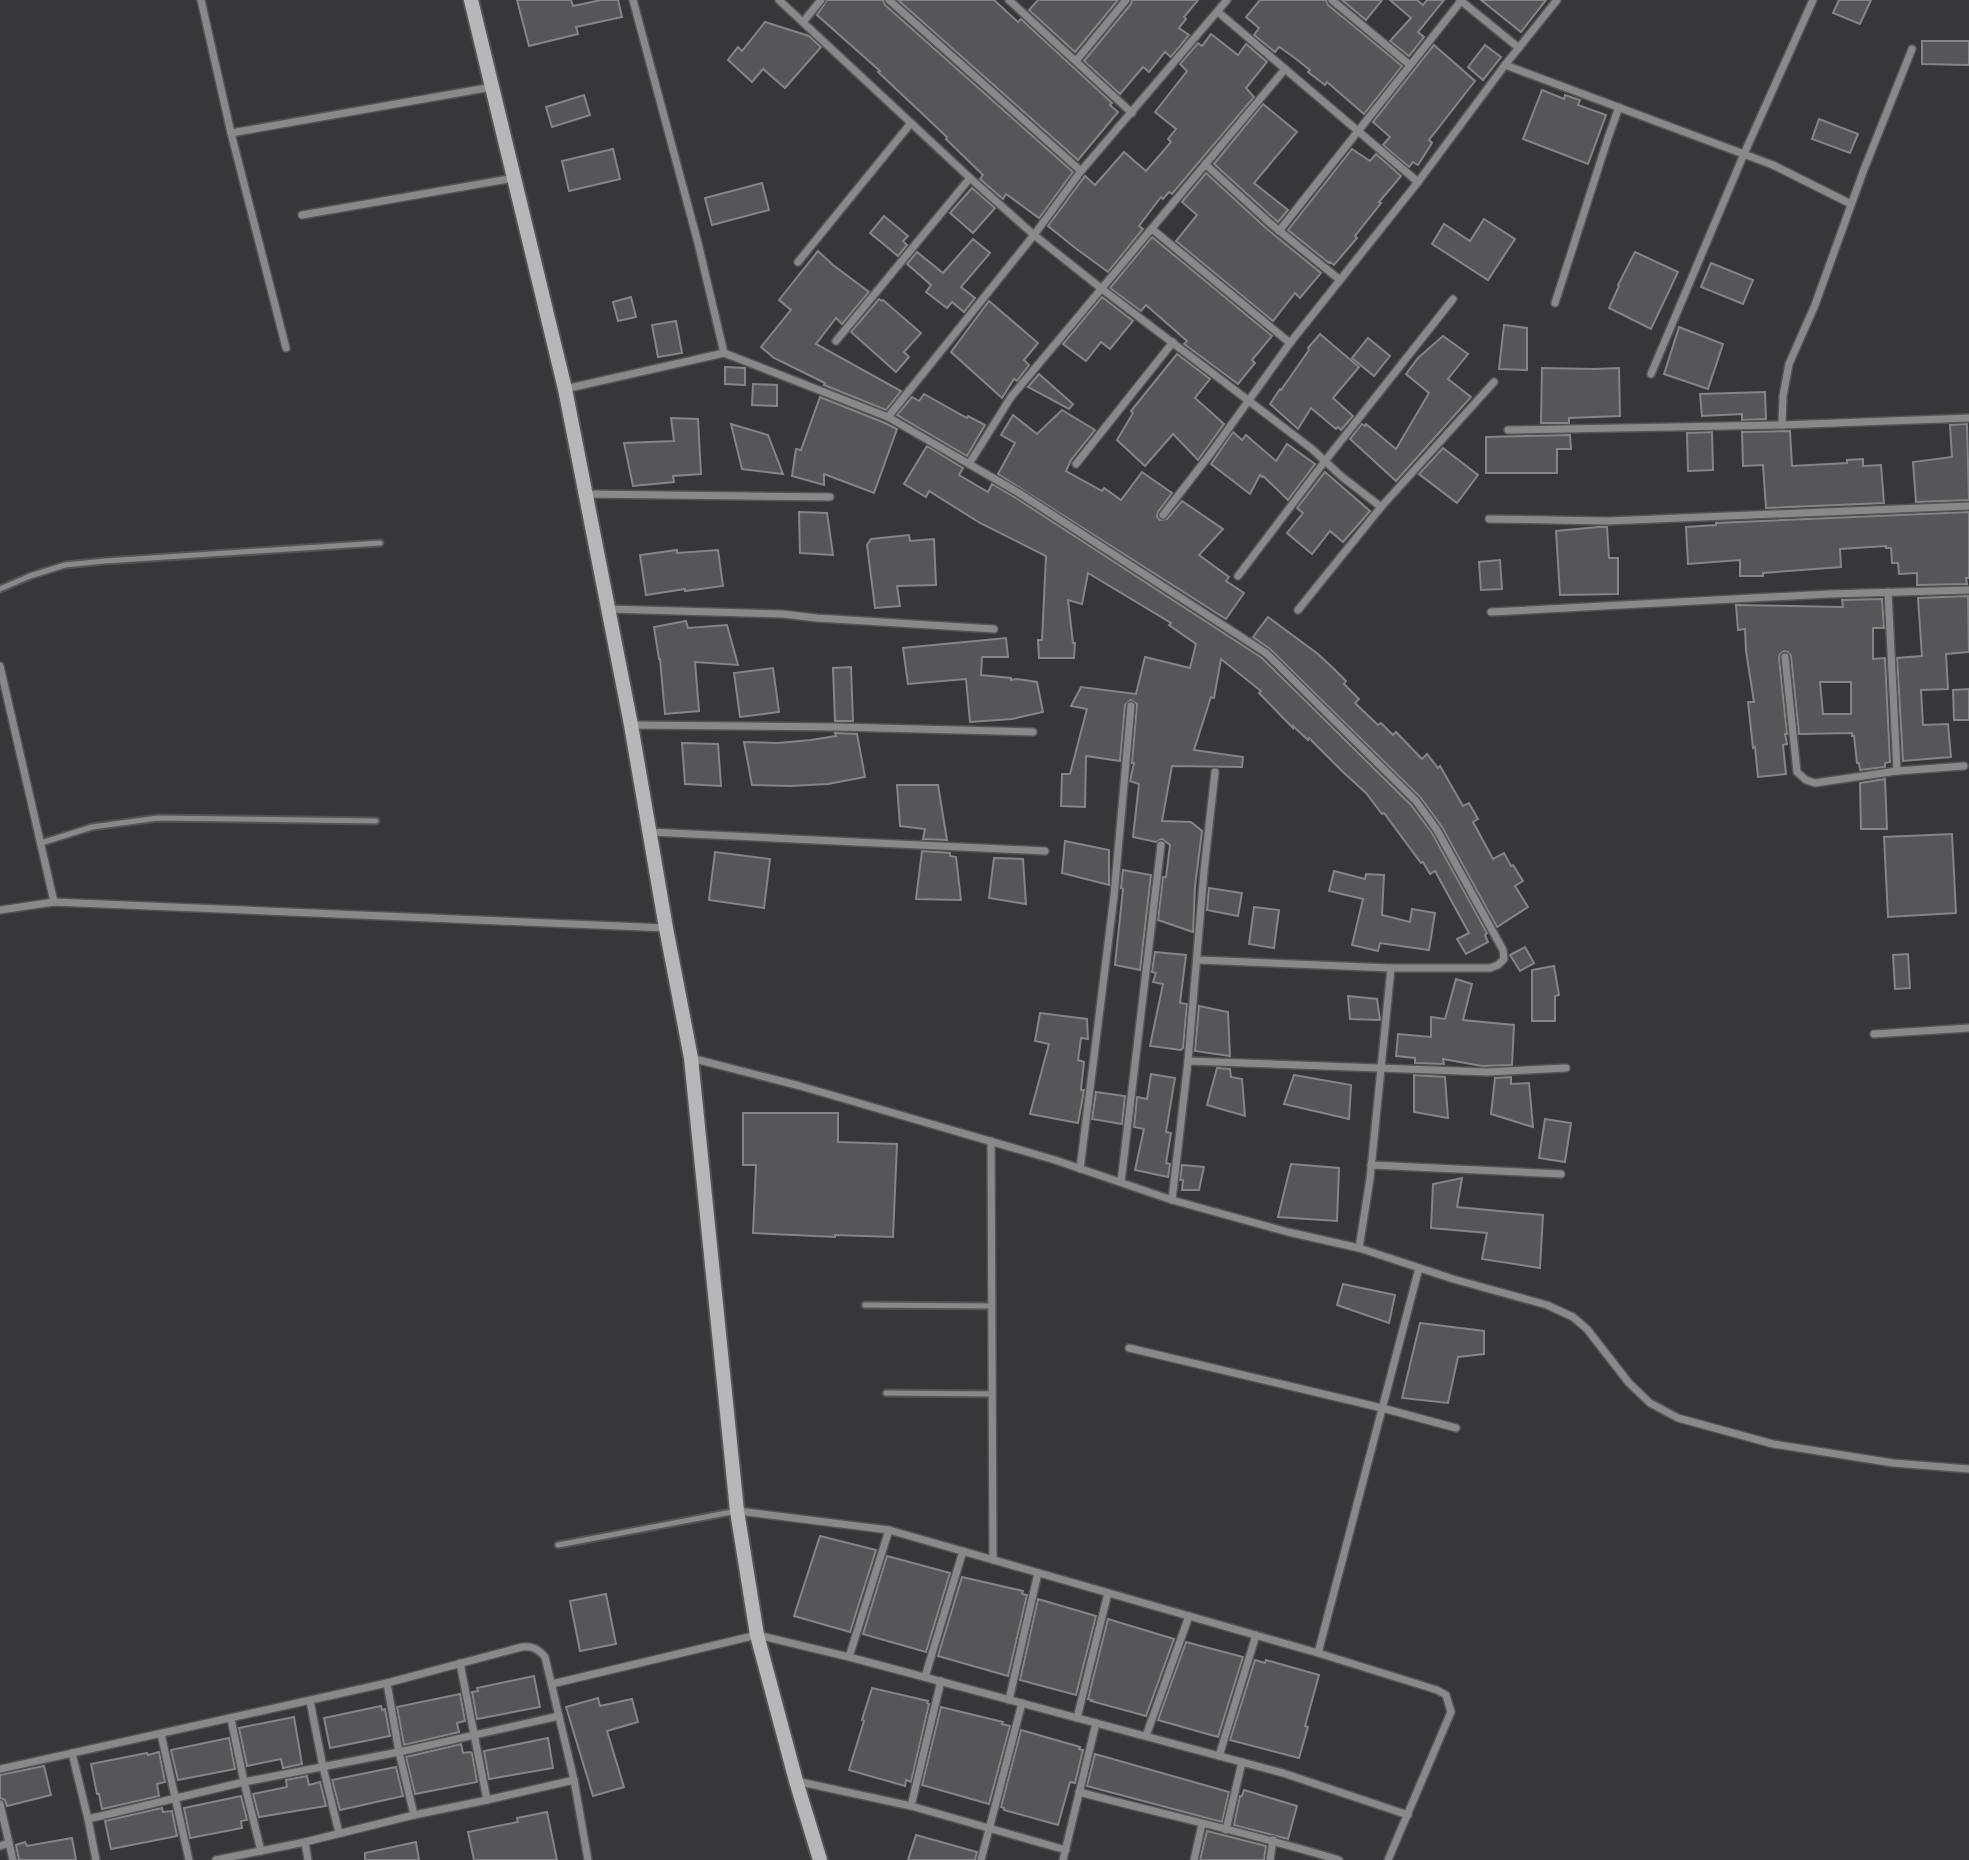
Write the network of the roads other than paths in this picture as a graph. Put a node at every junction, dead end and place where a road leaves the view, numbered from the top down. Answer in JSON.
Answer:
{"nodes":[{"id":1,"x":201,"y":0,"type":"edge"},
{"id":2,"x":471,"y":0,"type":"edge"},
{"id":3,"x":633,"y":0,"type":"edge"},
{"id":4,"x":779,"y":0,"type":"edge"},
{"id":5,"x":821,"y":0,"type":"edge"},
{"id":6,"x":889,"y":0,"type":"edge"},
{"id":7,"x":1009,"y":0,"type":"edge"},
{"id":8,"x":1027,"y":0,"type":"edge"},
{"id":9,"x":1125,"y":0,"type":"edge"},
{"id":10,"x":1227,"y":0,"type":"edge"},
{"id":11,"x":1332,"y":0,"type":"edge"},
{"id":12,"x":1557,"y":0,"type":"edge"},
{"id":13,"x":1813,"y":0,"type":"edge"},
{"id":14,"x":1461,"y":1,"type":"edge"},
{"id":15,"x":1020,"y":9,"type":"junction"},
{"id":16,"x":1218,"y":12,"type":"junction"},
{"id":17,"x":803,"y":22,"type":"junction"},
{"id":18,"x":1519,"y":48,"type":"junction"},
{"id":19,"x":1912,"y":49,"type":"dead end"},
{"id":20,"x":1076,"y":61,"type":"junction"},
{"id":21,"x":1410,"y":65,"type":"junction"},
{"id":22,"x":1506,"y":65,"type":"junction"},
{"id":23,"x":1285,"y":69,"type":"junction"},
{"id":24,"x":492,"y":87,"type":"junction"},
{"id":25,"x":1619,"y":107,"type":"junction"},
{"id":26,"x":1132,"y":113,"type":"junction"},
{"id":27,"x":911,"y":123,"type":"junction"},
{"id":28,"x":1357,"y":130,"type":"junction"},
{"id":29,"x":231,"y":133,"type":"junction"},
{"id":30,"x":1744,"y":154,"type":"junction"},
{"id":31,"x":1205,"y":164,"type":"junction"},
{"id":32,"x":1081,"y":171,"type":"junction"},
{"id":33,"x":514,"y":178,"type":"junction"},
{"id":34,"x":970,"y":178,"type":"junction"},
{"id":35,"x":1418,"y":182,"type":"junction"},
{"id":36,"x":1851,"y":204,"type":"junction"},
{"id":37,"x":302,"y":215,"type":"dead end"},
{"id":38,"x":1152,"y":229,"type":"junction"},
{"id":39,"x":1279,"y":231,"type":"junction"},
{"id":40,"x":1034,"y":235,"type":"junction"},
{"id":41,"x":797,"y":262,"type":"dead end"},
{"id":42,"x":1340,"y":280,"type":"junction"},
{"id":43,"x":1102,"y":289,"type":"junction"},
{"id":44,"x":1453,"y":299,"type":"dead end"},
{"id":45,"x":1555,"y":303,"type":"dead end"},
{"id":46,"x":836,"y":341,"type":"dead end"},
{"id":47,"x":1173,"y":342,"type":"junction"},
{"id":48,"x":1290,"y":343,"type":"junction"},
{"id":49,"x":286,"y":348,"type":"dead end"},
{"id":50,"x":724,"y":353,"type":"junction"},
{"id":51,"x":1651,"y":374,"type":"dead end"},
{"id":52,"x":1494,"y":383,"type":"dead end"},
{"id":53,"x":565,"y":389,"type":"junction"},
{"id":54,"x":1249,"y":401,"type":"junction"},
{"id":55,"x":888,"y":417,"type":"junction"},
{"id":56,"x":1969,"y":418,"type":"edge"},
{"id":57,"x":1782,"y":425,"type":"junction"},
{"id":58,"x":1508,"y":430,"type":"dead end"},
{"id":59,"x":1325,"y":461,"type":"junction"},
{"id":60,"x":969,"y":464,"type":"junction"},
{"id":61,"x":1076,"y":464,"type":"dead end"},
{"id":62,"x":586,"y":494,"type":"junction"},
{"id":63,"x":830,"y":497,"type":"dead end"},
{"id":64,"x":1969,"y":506,"type":"edge"},
{"id":65,"x":1381,"y":507,"type":"junction"},
{"id":66,"x":1163,"y":515,"type":"dead end"},
{"id":67,"x":1489,"y":519,"type":"dead end"},
{"id":68,"x":380,"y":543,"type":"dead end"},
{"id":69,"x":1238,"y":576,"type":"dead end"},
{"id":70,"x":0,"y":589,"type":"edge"},
{"id":71,"x":1969,"y":590,"type":"edge"},
{"id":72,"x":1888,"y":592,"type":"junction"},
{"id":73,"x":609,"y":609,"type":"junction"},
{"id":74,"x":1298,"y":610,"type":"dead end"},
{"id":75,"x":1491,"y":612,"type":"dead end"},
{"id":76,"x":994,"y":629,"type":"dead end"},
{"id":77,"x":1785,"y":657,"type":"dead end"},
{"id":78,"x":0,"y":666,"type":"edge"},
{"id":79,"x":1131,"y":706,"type":"dead end"},
{"id":80,"x":631,"y":725,"type":"junction"},
{"id":81,"x":1032,"y":732,"type":"dead end"},
{"id":82,"x":1964,"y":766,"type":"dead end"},
{"id":83,"x":1897,"y":771,"type":"junction"},
{"id":84,"x":1215,"y":772,"type":"dead end"},
{"id":85,"x":376,"y":821,"type":"dead end"},
{"id":86,"x":650,"y":832,"type":"junction"},
{"id":87,"x":41,"y":842,"type":"junction"},
{"id":88,"x":1161,"y":845,"type":"dead end"},
{"id":89,"x":1045,"y":852,"type":"dead end"},
{"id":90,"x":54,"y":902,"type":"junction"},
{"id":91,"x":0,"y":910,"type":"edge"},
{"id":92,"x":666,"y":928,"type":"junction"},
{"id":93,"x":1198,"y":960,"type":"junction"},
{"id":94,"x":1391,"y":968,"type":"junction"},
{"id":95,"x":1969,"y":1028,"type":"edge"},
{"id":96,"x":1874,"y":1034,"type":"dead end"},
{"id":97,"x":691,"y":1058,"type":"junction"},
{"id":98,"x":1188,"y":1061,"type":"junction"},
{"id":99,"x":1566,"y":1068,"type":"dead end"},
{"id":100,"x":1381,"y":1069,"type":"junction"},
{"id":101,"x":991,"y":1142,"type":"junction"},
{"id":102,"x":1371,"y":1165,"type":"junction"},
{"id":103,"x":1080,"y":1169,"type":"junction"},
{"id":104,"x":1561,"y":1174,"type":"dead end"},
{"id":105,"x":1121,"y":1182,"type":"junction"},
{"id":106,"x":1172,"y":1200,"type":"junction"},
{"id":107,"x":1359,"y":1248,"type":"junction"},
{"id":108,"x":1419,"y":1268,"type":"junction"},
{"id":109,"x":865,"y":1305,"type":"dead end"},
{"id":110,"x":992,"y":1306,"type":"junction"},
{"id":111,"x":1129,"y":1348,"type":"dead end"},
{"id":112,"x":886,"y":1393,"type":"dead end"},
{"id":113,"x":992,"y":1394,"type":"junction"},
{"id":114,"x":1382,"y":1408,"type":"junction"},
{"id":115,"x":1456,"y":1428,"type":"dead end"},
{"id":116,"x":1969,"y":1469,"type":"edge"},
{"id":117,"x":737,"y":1511,"type":"junction"},
{"id":118,"x":889,"y":1530,"type":"junction"},
{"id":119,"x":558,"y":1545,"type":"dead end"},
{"id":120,"x":962,"y":1551,"type":"junction"},
{"id":121,"x":993,"y":1560,"type":"junction"},
{"id":122,"x":1038,"y":1573,"type":"junction"},
{"id":123,"x":1108,"y":1593,"type":"junction"},
{"id":124,"x":1189,"y":1616,"type":"junction"},
{"id":125,"x":757,"y":1635,"type":"junction"},
{"id":126,"x":1256,"y":1635,"type":"junction"},
{"id":127,"x":1318,"y":1653,"type":"junction"},
{"id":128,"x":849,"y":1657,"type":"junction"},
{"id":129,"x":460,"y":1663,"type":"junction"},
{"id":130,"x":925,"y":1677,"type":"junction"},
{"id":131,"x":941,"y":1681,"type":"junction"},
{"id":132,"x":387,"y":1683,"type":"junction"},
{"id":133,"x":552,"y":1684,"type":"junction"},
{"id":134,"x":1009,"y":1700,"type":"junction"},
{"id":135,"x":310,"y":1701,"type":"junction"},
{"id":136,"x":1022,"y":1703,"type":"junction"},
{"id":137,"x":559,"y":1716,"type":"junction"},
{"id":138,"x":1077,"y":1718,"type":"junction"},
{"id":139,"x":231,"y":1719,"type":"junction"},
{"id":140,"x":1096,"y":1723,"type":"junction"},
{"id":141,"x":161,"y":1734,"type":"junction"},
{"id":142,"x":474,"y":1736,"type":"junction"},
{"id":143,"x":1146,"y":1736,"type":"junction"},
{"id":144,"x":399,"y":1752,"type":"junction"},
{"id":145,"x":72,"y":1753,"type":"junction"},
{"id":146,"x":1219,"y":1756,"type":"junction"},
{"id":147,"x":1242,"y":1762,"type":"junction"},
{"id":148,"x":323,"y":1767,"type":"junction"},
{"id":149,"x":0,"y":1769,"type":"edge"},
{"id":150,"x":573,"y":1780,"type":"junction"},
{"id":151,"x":796,"y":1781,"type":"junction"},
{"id":152,"x":244,"y":1782,"type":"junction"},
{"id":153,"x":1079,"y":1792,"type":"junction"},
{"id":154,"x":175,"y":1799,"type":"junction"},
{"id":155,"x":487,"y":1800,"type":"junction"},
{"id":156,"x":0,"y":1804,"type":"edge"},
{"id":157,"x":911,"y":1806,"type":"junction"},
{"id":158,"x":414,"y":1815,"type":"junction"},
{"id":159,"x":1408,"y":1815,"type":"junction"},
{"id":160,"x":89,"y":1819,"type":"junction"},
{"id":161,"x":1202,"y":1824,"type":"junction"},
{"id":162,"x":990,"y":1828,"type":"junction"},
{"id":163,"x":1226,"y":1830,"type":"junction"},
{"id":164,"x":339,"y":1833,"type":"junction"},
{"id":165,"x":1273,"y":1840,"type":"junction"},
{"id":166,"x":305,"y":1842,"type":"junction"},
{"id":167,"x":9,"y":1843,"type":"junction"},
{"id":168,"x":0,"y":1846,"type":"edge"},
{"id":169,"x":1066,"y":1850,"type":"junction"},
{"id":170,"x":261,"y":1851,"type":"junction"},
{"id":171,"x":234,"y":1858,"type":"edge"},
{"id":172,"x":13,"y":1860,"type":"edge"},
{"id":173,"x":96,"y":1860,"type":"edge"},
{"id":174,"x":189,"y":1860,"type":"edge"},
{"id":175,"x":216,"y":1860,"type":"edge"},
{"id":176,"x":308,"y":1860,"type":"edge"},
{"id":177,"x":589,"y":1860,"type":"edge"},
{"id":178,"x":820,"y":1860,"type":"edge"},
{"id":179,"x":981,"y":1860,"type":"edge"},
{"id":180,"x":1063,"y":1860,"type":"edge"},
{"id":181,"x":1194,"y":1860,"type":"edge"},
{"id":182,"x":1270,"y":1860,"type":"edge"},
{"id":183,"x":1339,"y":1860,"type":"edge"},
{"id":184,"x":1388,"y":1860,"type":"edge"}],
"edges":[{"from":1,"to":29,"type":"street"},
{"from":2,"to":24,"type":"street"},
{"from":3,"to":50,"type":"street"},
{"from":4,"to":17,"type":"street"},
{"from":5,"to":17,"type":"street"},
{"from":6,"to":32,"type":"street"},
{"from":7,"to":15,"type":"street"},
{"from":8,"to":15,"type":"street"},
{"from":9,"to":20,"type":"street"},
{"from":10,"to":16,"type":"street"},
{"from":11,"to":21,"type":"street"},
{"from":12,"to":18,"type":"street"},
{"from":13,"to":30,"type":"street"},
{"from":14,"to":18,"type":"street"},
{"from":14,"to":21,"type":"street"},
{"from":15,"to":20,"type":"street"},
{"from":16,"to":23,"type":"street"},
{"from":16,"to":26,"type":"street"},
{"from":17,"to":27,"type":"street"},
{"from":18,"to":22,"type":"street"},
{"from":19,"to":36,"type":"street"},
{"from":20,"to":26,"type":"street"},
{"from":21,"to":28,"type":"street"},
{"from":22,"to":25,"type":"street"},
{"from":22,"to":35,"type":"street"},
{"from":23,"to":28,"type":"street"},
{"from":23,"to":31,"type":"street"},
{"from":24,"to":29,"type":"street"},
{"from":24,"to":33,"type":"street"},
{"from":25,"to":30,"type":"street"},
{"from":25,"to":45,"type":"street"},
{"from":26,"to":32,"type":"street"},
{"from":27,"to":34,"type":"street"},
{"from":27,"to":41,"type":"street"},
{"from":28,"to":35,"type":"street"},
{"from":28,"to":39,"type":"street"},
{"from":29,"to":49,"type":"street"},
{"from":30,"to":36,"type":"street"},
{"from":30,"to":51,"type":"street"},
{"from":31,"to":38,"type":"street"},
{"from":31,"to":39,"type":"street"},
{"from":32,"to":40,"type":"street"},
{"from":33,"to":37,"type":"street"},
{"from":33,"to":53,"type":"street"},
{"from":34,"to":40,"type":"street"},
{"from":34,"to":46,"type":"street"},
{"from":35,"to":42,"type":"street"},
{"from":36,"to":57,"type":"street"},
{"from":38,"to":43,"type":"street"},
{"from":38,"to":48,"type":"street"},
{"from":39,"to":42,"type":"street"},
{"from":40,"to":43,"type":"street"},
{"from":40,"to":55,"type":"street"},
{"from":42,"to":48,"type":"street"},
{"from":43,"to":47,"type":"street"},
{"from":43,"to":60,"type":"street"},
{"from":44,"to":59,"type":"street"},
{"from":47,"to":54,"type":"street"},
{"from":47,"to":61,"type":"street"},
{"from":48,"to":54,"type":"street"},
{"from":50,"to":53,"type":"street"},
{"from":50,"to":55,"type":"street"},
{"from":52,"to":65,"type":"street"},
{"from":53,"to":62,"type":"street"},
{"from":54,"to":59,"type":"street"},
{"from":54,"to":66,"type":"street"},
{"from":55,"to":60,"type":"street"},
{"from":56,"to":57,"type":"street"},
{"from":57,"to":58,"type":"street"},
{"from":59,"to":65,"type":"street"},
{"from":59,"to":69,"type":"street"},
{"from":60,"to":94,"type":"street"},
{"from":62,"to":63,"type":"street"},
{"from":62,"to":73,"type":"street"},
{"from":64,"to":67,"type":"street"},
{"from":65,"to":74,"type":"street"},
{"from":68,"to":70,"type":"lane"},
{"from":71,"to":72,"type":"street"},
{"from":72,"to":75,"type":"street"},
{"from":72,"to":83,"type":"street"},
{"from":73,"to":76,"type":"street"},
{"from":73,"to":80,"type":"street"},
{"from":77,"to":83,"type":"street"},
{"from":78,"to":87,"type":"street"},
{"from":79,"to":103,"type":"street"},
{"from":80,"to":81,"type":"street"},
{"from":80,"to":86,"type":"street"},
{"from":82,"to":83,"type":"street"},
{"from":84,"to":93,"type":"street"},
{"from":85,"to":87,"type":"lane"},
{"from":86,"to":89,"type":"street"},
{"from":86,"to":92,"type":"street"},
{"from":87,"to":90,"type":"street"},
{"from":88,"to":105,"type":"street"},
{"from":90,"to":91,"type":"street"},
{"from":90,"to":92,"type":"street"},
{"from":92,"to":97,"type":"street"},
{"from":93,"to":94,"type":"street"},
{"from":93,"to":98,"type":"street"},
{"from":94,"to":100,"type":"street"},
{"from":95,"to":96,"type":"street"},
{"from":97,"to":101,"type":"street"},
{"from":97,"to":117,"type":"street"},
{"from":98,"to":100,"type":"street"},
{"from":98,"to":106,"type":"street"},
{"from":99,"to":100,"type":"street"},
{"from":100,"to":102,"type":"street"},
{"from":101,"to":103,"type":"street"},
{"from":101,"to":110,"type":"street"},
{"from":102,"to":104,"type":"street"},
{"from":102,"to":107,"type":"street"},
{"from":103,"to":105,"type":"street"},
{"from":105,"to":106,"type":"street"},
{"from":106,"to":107,"type":"street"},
{"from":107,"to":108,"type":"street"},
{"from":108,"to":114,"type":"street"},
{"from":108,"to":116,"type":"street"},
{"from":109,"to":110,"type":"lane"},
{"from":110,"to":113,"type":"street"},
{"from":111,"to":114,"type":"street"},
{"from":112,"to":113,"type":"lane"},
{"from":113,"to":121,"type":"street"},
{"from":114,"to":115,"type":"street"},
{"from":114,"to":127,"type":"street"},
{"from":117,"to":118,"type":"street"},
{"from":117,"to":119,"type":"lane"},
{"from":117,"to":125,"type":"street"},
{"from":118,"to":120,"type":"street"},
{"from":118,"to":128,"type":"street"},
{"from":120,"to":121,"type":"street"},
{"from":120,"to":130,"type":"street"},
{"from":121,"to":122,"type":"street"},
{"from":122,"to":123,"type":"street"},
{"from":122,"to":134,"type":"street"},
{"from":123,"to":124,"type":"street"},
{"from":123,"to":138,"type":"street"},
{"from":124,"to":126,"type":"street"},
{"from":124,"to":143,"type":"street"},
{"from":125,"to":128,"type":"street"},
{"from":125,"to":133,"type":"street"},
{"from":125,"to":151,"type":"street"},
{"from":126,"to":127,"type":"street"},
{"from":126,"to":146,"type":"street"},
{"from":127,"to":159,"type":"street"},
{"from":128,"to":130,"type":"street"},
{"from":129,"to":132,"type":"street"},
{"from":129,"to":133,"type":"street"},
{"from":129,"to":142,"type":"street"},
{"from":130,"to":131,"type":"street"},
{"from":131,"to":134,"type":"street"},
{"from":131,"to":157,"type":"street"},
{"from":132,"to":135,"type":"street"},
{"from":132,"to":144,"type":"street"},
{"from":133,"to":137,"type":"street"},
{"from":134,"to":136,"type":"street"},
{"from":135,"to":139,"type":"street"},
{"from":135,"to":148,"type":"street"},
{"from":136,"to":138,"type":"street"},
{"from":136,"to":162,"type":"street"},
{"from":137,"to":142,"type":"street"},
{"from":137,"to":150,"type":"street"},
{"from":138,"to":140,"type":"street"},
{"from":139,"to":141,"type":"street"},
{"from":139,"to":152,"type":"street"},
{"from":140,"to":143,"type":"street"},
{"from":140,"to":153,"type":"street"},
{"from":141,"to":145,"type":"street"},
{"from":141,"to":154,"type":"street"},
{"from":142,"to":144,"type":"street"},
{"from":142,"to":155,"type":"street"},
{"from":143,"to":146,"type":"street"},
{"from":144,"to":148,"type":"street"},
{"from":144,"to":158,"type":"street"},
{"from":145,"to":149,"type":"street"},
{"from":145,"to":160,"type":"street"},
{"from":146,"to":147,"type":"street"},
{"from":147,"to":159,"type":"street"},
{"from":147,"to":163,"type":"street"},
{"from":148,"to":152,"type":"street"},
{"from":148,"to":164,"type":"street"},
{"from":150,"to":155,"type":"street"},
{"from":150,"to":177,"type":"street"},
{"from":151,"to":157,"type":"street"},
{"from":151,"to":178,"type":"street"},
{"from":152,"to":154,"type":"street"},
{"from":152,"to":170,"type":"street"},
{"from":153,"to":161,"type":"street"},
{"from":153,"to":169,"type":"street"},
{"from":154,"to":160,"type":"street"},
{"from":154,"to":174,"type":"street"},
{"from":155,"to":158,"type":"street"},
{"from":156,"to":167,"type":"street"},
{"from":157,"to":162,"type":"street"},
{"from":158,"to":164,"type":"street"},
{"from":159,"to":184,"type":"street"},
{"from":160,"to":173,"type":"street"},
{"from":161,"to":163,"type":"street"},
{"from":161,"to":181,"type":"street"},
{"from":162,"to":169,"type":"street"},
{"from":162,"to":179,"type":"street"},
{"from":163,"to":165,"type":"street"},
{"from":164,"to":166,"type":"street"},
{"from":165,"to":182,"type":"street"},
{"from":165,"to":183,"type":"street"},
{"from":166,"to":170,"type":"street"},
{"from":166,"to":176,"type":"street"},
{"from":167,"to":168,"type":"street"},
{"from":167,"to":172,"type":"street"},
{"from":169,"to":180,"type":"street"},
{"from":170,"to":171,"type":"street"},
{"from":171,"to":175,"type":"street"}]}
